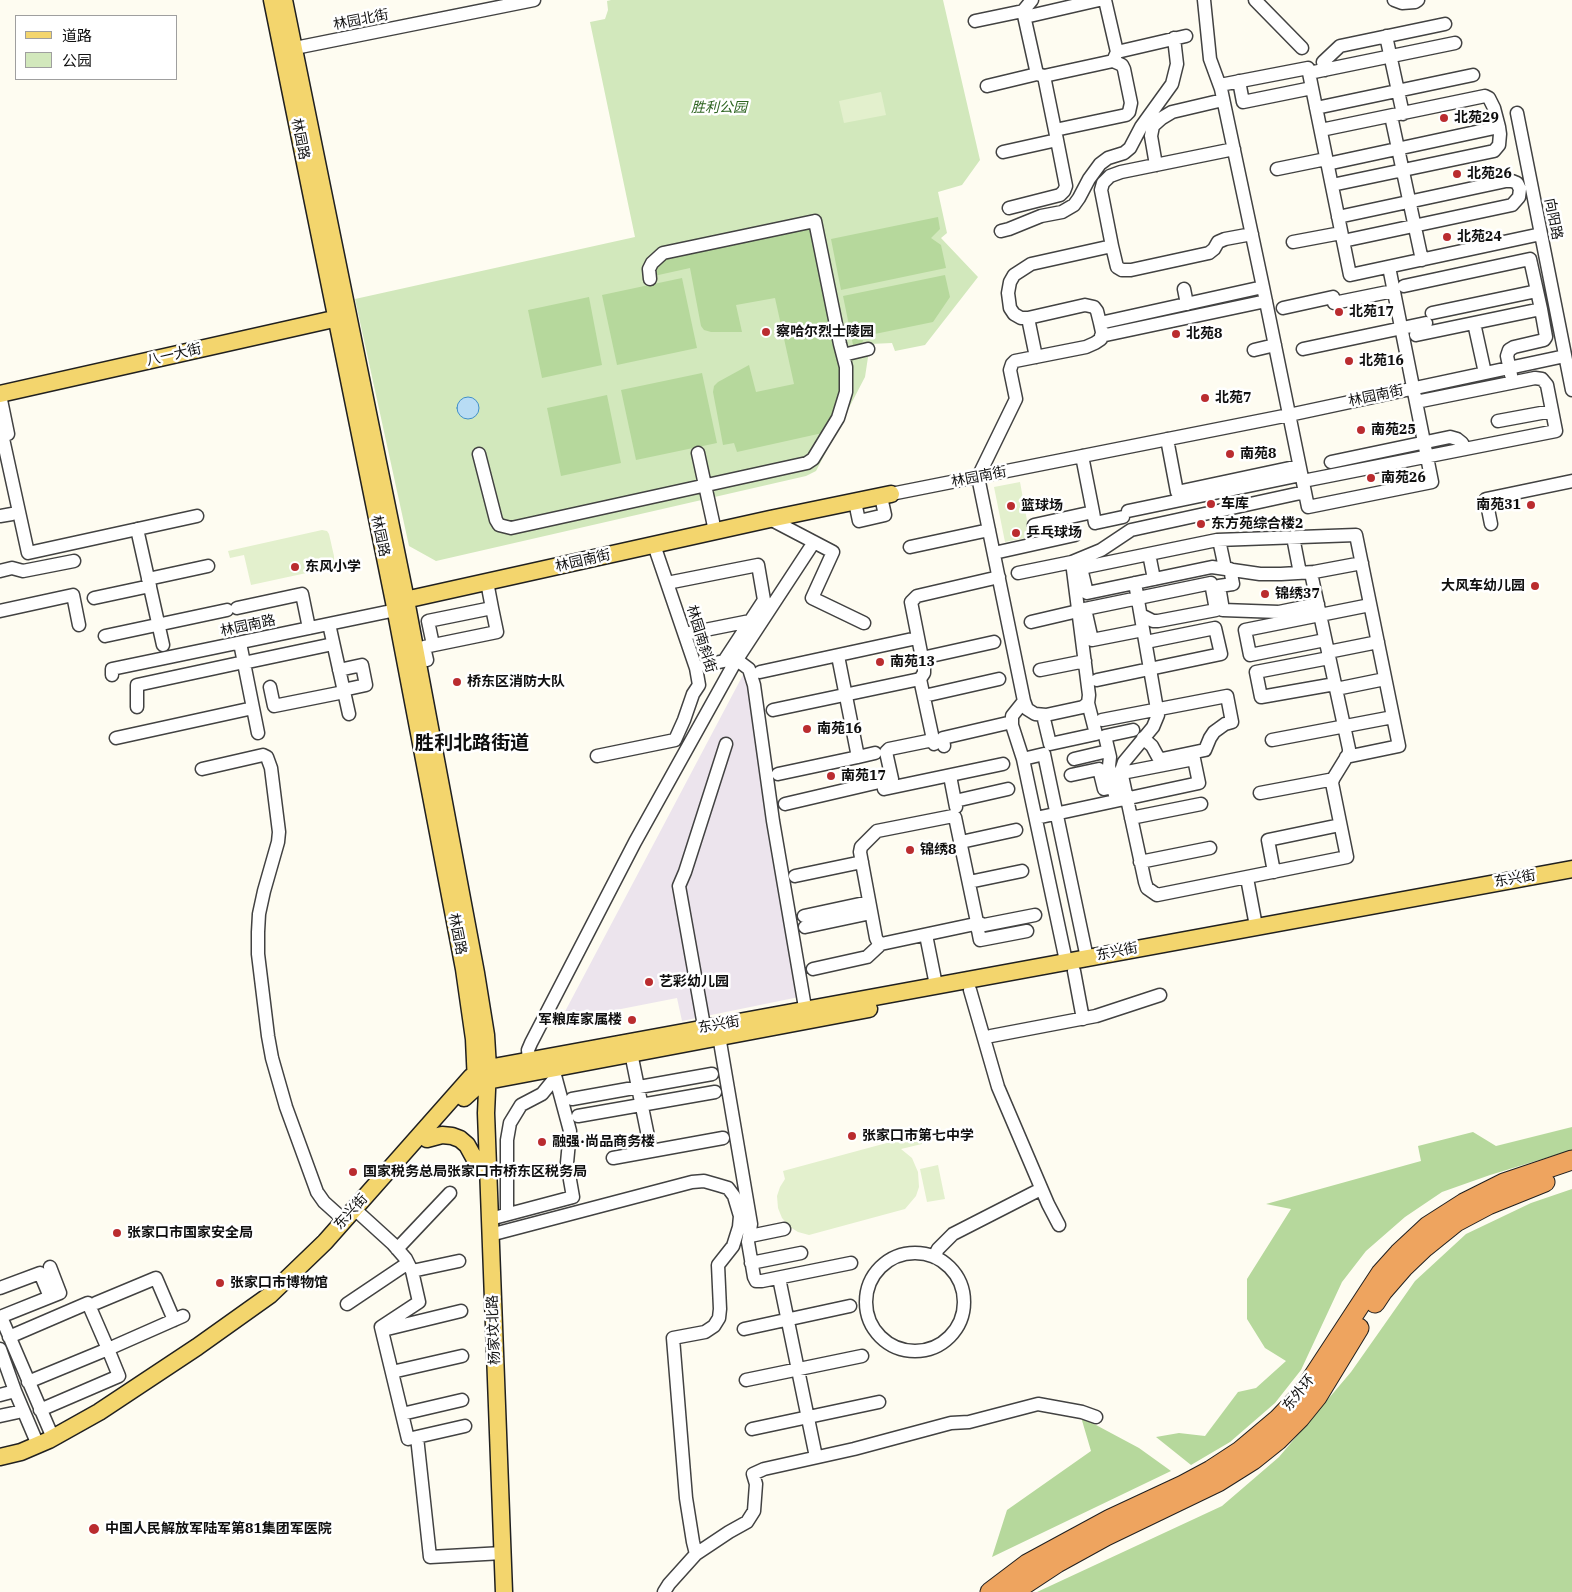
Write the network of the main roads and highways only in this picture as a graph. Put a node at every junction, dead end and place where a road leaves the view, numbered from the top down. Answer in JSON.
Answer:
{"nodes":[{"id":1,"x":272,"y":0,"type":"edge"},
{"id":2,"x":284,"y":0,"type":"edge"},
{"id":3,"x":288,"y":50,"type":"junction"},
{"id":4,"x":341,"y":313,"type":"junction"},
{"id":5,"x":0,"y":383,"type":"edge"},
{"id":6,"x":0,"y":395,"type":"edge"},
{"id":7,"x":886,"y":495,"type":"road end"},
{"id":8,"x":398,"y":604,"type":"junction"},
{"id":9,"x":1572,"y":869,"type":"edge"},
{"id":10,"x":1572,"y":879,"type":"edge"},
{"id":11,"x":1257,"y":931,"type":"junction"},
{"id":12,"x":1077,"y":966,"type":"junction"},
{"id":13,"x":938,"y":991,"type":"junction"},
{"id":14,"x":710,"y":1034,"type":"junction"},
{"id":15,"x":474,"y":1046,"type":"junction"},
{"id":16,"x":482,"y":1077,"type":"junction"},
{"id":17,"x":456,"y":1093,"type":"junction"},
{"id":18,"x":427,"y":1139,"type":"junction"},
{"id":19,"x":1572,"y":1160,"type":"edge"},
{"id":20,"x":478,"y":1165,"type":"junction"},
{"id":21,"x":1572,"y":1173,"type":"edge"},
{"id":22,"x":351,"y":1220,"type":"junction"},
{"id":23,"x":0,"y":1457,"type":"edge"},
{"id":24,"x":0,"y":1465,"type":"edge"},
{"id":25,"x":498,"y":1553,"type":"junction"},
{"id":26,"x":496,"y":1592,"type":"edge"},
{"id":27,"x":504,"y":1592,"type":"edge"},
{"id":28,"x":990,"y":1592,"type":"edge"},
{"id":29,"x":1013,"y":1592,"type":"edge"}],
"edges":[{"from":1,"to":3,"type":"main road","name":"林园路"},
{"from":2,"to":3,"type":"main road","name":"林园路"},
{"from":3,"to":4,"type":"main road","name":"林园路"},
{"from":4,"to":5,"type":"main road","name":"八一大街"},
{"from":4,"to":6,"type":"main road","name":"八一大街"},
{"from":4,"to":8,"type":"main road","name":"林园路"},
{"from":7,"to":8,"type":"main road","name":"林园南街"},
{"from":8,"to":15,"type":"main road","name":"林园路"},
{"from":8,"to":16,"type":"main road","name":"林园路"},
{"from":9,"to":11,"type":"main road","name":"东兴街"},
{"from":10,"to":11,"type":"main road","name":"东兴街"},
{"from":11,"to":12,"type":"main road","name":"东兴街"},
{"from":12,"to":13,"type":"main road","name":"东兴街"},
{"from":12,"to":13,"type":"main road","name":"东兴街"},
{"from":13,"to":14,"type":"main road","name":"东兴街"},
{"from":14,"to":16,"type":"main road","name":"东兴街"},
{"from":14,"to":16,"type":"main road","name":"东兴街"},
{"from":15,"to":16,"type":"main road","name":"林园路"},
{"from":15,"to":17,"type":"main road"},
{"from":16,"to":17,"type":"main road","name":"东兴街"},
{"from":16,"to":18,"type":"main road","name":"东兴街"},
{"from":16,"to":20,"type":"main road","name":"杨家坟北路"},
{"from":16,"to":25,"type":"main road","name":"杨家坟北路"},
{"from":17,"to":22,"type":"main road","name":"东兴街"},
{"from":18,"to":20,"type":"main road"},
{"from":18,"to":22,"type":"main road","name":"东兴街"},
{"from":19,"to":28,"type":"highway","name":"东外环"},
{"from":20,"to":25,"type":"main road","name":"杨家坟北路"},
{"from":21,"to":29,"type":"highway"},
{"from":22,"to":23,"type":"main road","name":"东兴街"},
{"from":22,"to":24,"type":"main road","name":"东兴街"},
{"from":25,"to":26,"type":"main road","name":"杨家坟北路"},
{"from":25,"to":27,"type":"main road","name":"杨家坟北路"}]}
